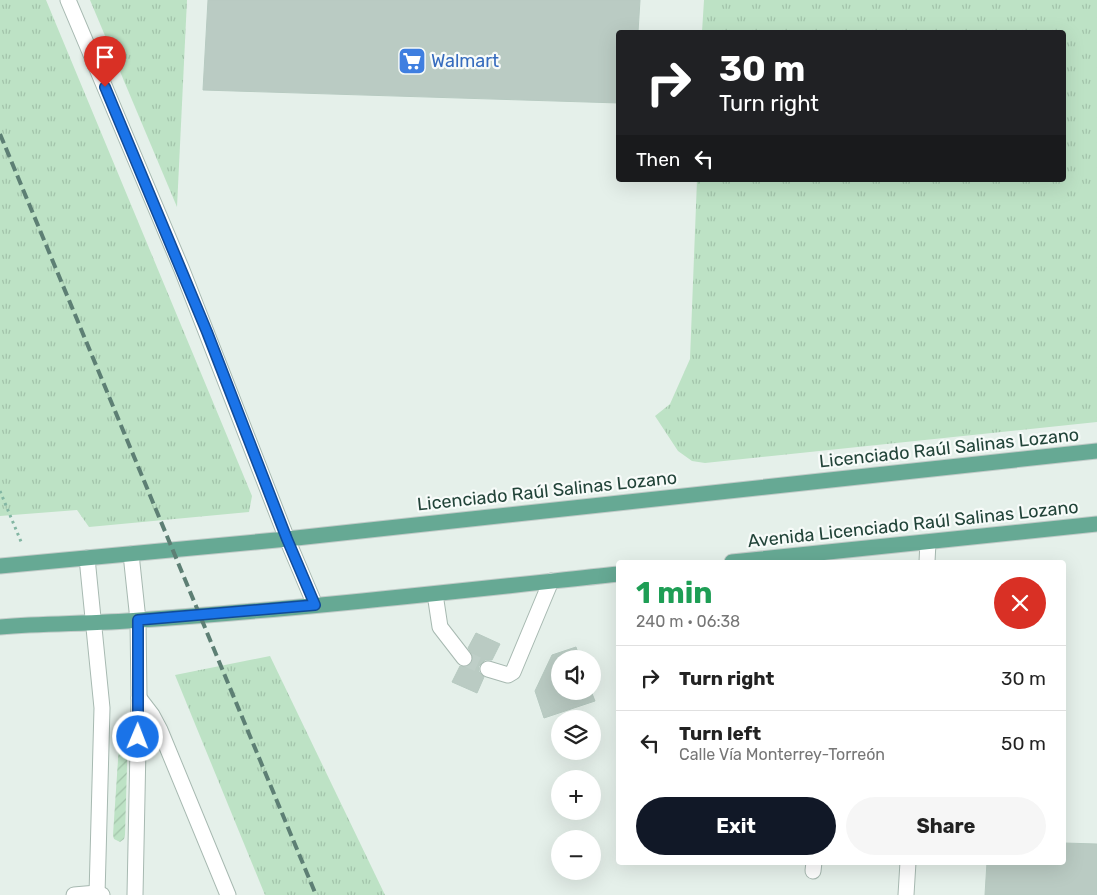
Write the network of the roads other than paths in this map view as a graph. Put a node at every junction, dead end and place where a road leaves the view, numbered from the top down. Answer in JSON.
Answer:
{"nodes":[{"id":1,"x":68,"y":0,"type":"edge"},
{"id":2,"x":1097,"y":451,"type":"edge"},
{"id":3,"x":1097,"y":524,"type":"edge"},
{"id":4,"x":287,"y":539,"type":"junction"},
{"id":5,"x":928,"y":542,"type":"junction"},
{"id":6,"x":131,"y":554,"type":"junction"},
{"id":7,"x":87,"y":558,"type":"junction"},
{"id":8,"x":826,"y":558,"type":"edge"},
{"id":9,"x":779,"y":560,"type":"edge"},
{"id":10,"x":927,"y":560,"type":"edge"},
{"id":11,"x":0,"y":566,"type":"edge"},
{"id":12,"x":616,"y":574,"type":"edge"},
{"id":13,"x":552,"y":581,"type":"junction"},
{"id":14,"x":435,"y":594,"type":"junction"},
{"id":15,"x":315,"y":605,"type":"junction"},
{"id":16,"x":138,"y":620,"type":"junction"},
{"id":17,"x":94,"y":622,"type":"junction"},
{"id":18,"x":0,"y":627,"type":"edge"},
{"id":19,"x":464,"y":658,"type":"tunnel mouth"},
{"id":20,"x":488,"y":669,"type":"tunnel mouth"},
{"id":21,"x":139,"y":698,"type":"junction"},
{"id":22,"x":908,"y":865,"type":"edge"},
{"id":23,"x":99,"y":894,"type":"edge"},
{"id":24,"x":74,"y":895,"type":"edge"},
{"id":25,"x":135,"y":895,"type":"edge"},
{"id":26,"x":228,"y":895,"type":"edge"},
{"id":27,"x":906,"y":895,"type":"edge"}],
"edges":[{"from":1,"to":4,"type":"street"},
{"from":2,"to":4,"type":"main road","name":"Licenciado Raúl Salinas Lozano"},
{"from":3,"to":5,"type":"main road","name":"Avenida Licenciado Raúl Salinas Lozano"},
{"from":4,"to":6,"type":"main road","name":"Licenciado Raúl Salinas Lozano"},
{"from":4,"to":15,"type":"street"},
{"from":5,"to":8,"type":"main road","name":"Avenida Licenciado Raúl Salinas Lozano"},
{"from":5,"to":10,"type":"street"},
{"from":6,"to":7,"type":"main road","name":"Licenciado Raúl Salinas Lozano"},
{"from":6,"to":16,"type":"street"},
{"from":7,"to":11,"type":"main road","name":"Licenciado Raúl Salinas Lozano"},
{"from":7,"to":17,"type":"street"},
{"from":8,"to":9,"type":"main road","name":"Avenida Licenciado Raúl Salinas Lozano"},
{"from":12,"to":13,"type":"main road"},
{"from":13,"to":14,"type":"main road"},
{"from":13,"to":20,"type":"street"},
{"from":14,"to":15,"type":"main road"},
{"from":14,"to":19,"type":"street"},
{"from":15,"to":16,"type":"main road"},
{"from":16,"to":17,"type":"main road"},
{"from":16,"to":21,"type":"street"},
{"from":17,"to":18,"type":"main road"},
{"from":17,"to":23,"type":"street"},
{"from":21,"to":25,"type":"street"},
{"from":21,"to":26,"type":"street"},
{"from":22,"to":27,"type":"street"},
{"from":23,"to":24,"type":"street"}]}
